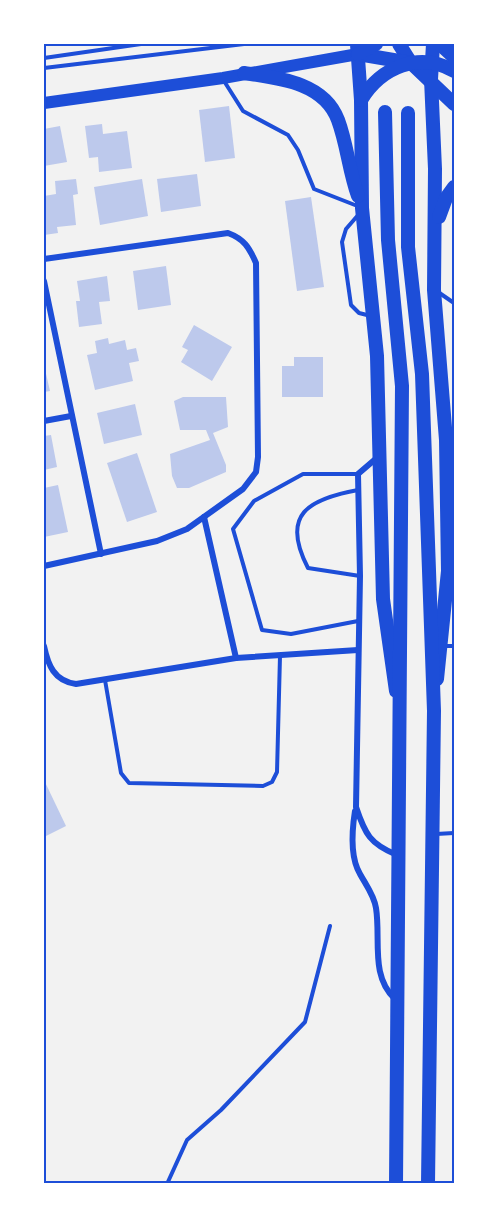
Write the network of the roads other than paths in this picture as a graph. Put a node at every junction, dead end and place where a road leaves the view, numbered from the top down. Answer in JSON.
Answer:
{"nodes":[{"id":1,"x":141,"y":44,"type":"edge"},
{"id":2,"x":244,"y":44,"type":"edge"},
{"id":3,"x":376,"y":44,"type":"edge"},
{"id":4,"x":399,"y":44,"type":"edge"},
{"id":5,"x":433,"y":44,"type":"edge"},
{"id":6,"x":440,"y":44,"type":"edge"},
{"id":7,"x":358,"y":49,"type":"edge"},
{"id":8,"x":454,"y":57,"type":"edge"},
{"id":9,"x":44,"y":58,"type":"edge"},
{"id":10,"x":431,"y":62,"type":"junction"},
{"id":11,"x":411,"y":63,"type":"junction"},
{"id":12,"x":44,"y":68,"type":"edge"},
{"id":13,"x":454,"y":71,"type":"edge"},
{"id":14,"x":244,"y":73,"type":"junction"},
{"id":15,"x":223,"y":78,"type":"junction"},
{"id":16,"x":431,"y":79,"type":"junction"},
{"id":17,"x":361,"y":100,"type":"junction"},
{"id":18,"x":44,"y":103,"type":"edge"},
{"id":19,"x":454,"y":104,"type":"edge"},
{"id":20,"x":385,"y":112,"type":"dead end"},
{"id":21,"x":408,"y":113,"type":"dead end"},
{"id":22,"x":454,"y":187,"type":"edge"},
{"id":23,"x":362,"y":208,"type":"junction"},
{"id":24,"x":435,"y":227,"type":"junction"},
{"id":25,"x":44,"y":259,"type":"edge"},
{"id":26,"x":44,"y":281,"type":"edge"},
{"id":27,"x":434,"y":290,"type":"junction"},
{"id":28,"x":454,"y":303,"type":"edge"},
{"id":29,"x":373,"y":316,"type":"junction"},
{"id":30,"x":71,"y":416,"type":"junction"},
{"id":31,"x":44,"y":421,"type":"edge"},
{"id":32,"x":450,"y":437,"type":"edge"},
{"id":33,"x":380,"y":456,"type":"junction"},
{"id":34,"x":358,"y":474,"type":"junction"},
{"id":35,"x":359,"y":490,"type":"junction"},
{"id":36,"x":204,"y":516,"type":"junction"},
{"id":37,"x":101,"y":554,"type":"junction"},
{"id":38,"x":44,"y":566,"type":"edge"},
{"id":39,"x":360,"y":576,"type":"junction"},
{"id":40,"x":358,"y":621,"type":"junction"},
{"id":41,"x":44,"y":646,"type":"edge"},
{"id":42,"x":448,"y":646,"type":"edge"},
{"id":43,"x":358,"y":650,"type":"junction"},
{"id":44,"x":280,"y":656,"type":"junction"},
{"id":45,"x":236,"y":658,"type":"junction"},
{"id":46,"x":104,"y":679,"type":"junction"},
{"id":47,"x":434,"y":711,"type":"junction"},
{"id":48,"x":399,"y":714,"type":"junction"},
{"id":49,"x":356,"y":807,"type":"junction"},
{"id":50,"x":454,"y":833,"type":"edge"},
{"id":51,"x":432,"y":835,"type":"junction"},
{"id":52,"x":398,"y":855,"type":"junction"},
{"id":53,"x":330,"y":926,"type":"dead end"},
{"id":54,"x":397,"y":1001,"type":"junction"},
{"id":55,"x":167,"y":1184,"type":"edge"},
{"id":56,"x":396,"y":1184,"type":"edge"},
{"id":57,"x":428,"y":1184,"type":"edge"}],
"edges":[{"from":1,"to":9,"type":"lane"},
{"from":2,"to":12,"type":"lane"},
{"from":3,"to":7,"type":"main road"},
{"from":4,"to":11,"type":"main road"},
{"from":5,"to":10,"type":"main road"},
{"from":6,"to":8,"type":"main road"},
{"from":7,"to":11,"type":"main road"},
{"from":7,"to":14,"type":"main road"},
{"from":7,"to":17,"type":"main road"},
{"from":10,"to":11,"type":"main road"},
{"from":10,"to":13,"type":"main road"},
{"from":10,"to":16,"type":"main road"},
{"from":11,"to":16,"type":"main road"},
{"from":11,"to":17,"type":"main road"},
{"from":14,"to":15,"type":"main road"},
{"from":14,"to":23,"type":"main road"},
{"from":15,"to":18,"type":"main road"},
{"from":15,"to":23,"type":"lane"},
{"from":16,"to":19,"type":"main road"},
{"from":16,"to":24,"type":"main road"},
{"from":17,"to":23,"type":"main road"},
{"from":20,"to":48,"type":"main road"},
{"from":21,"to":47,"type":"main road"},
{"from":22,"to":24,"type":"main road"},
{"from":23,"to":29,"type":"main road"},
{"from":23,"to":29,"type":"lane"},
{"from":24,"to":27,"type":"main road"},
{"from":25,"to":36,"type":"street"},
{"from":26,"to":30,"type":"street"},
{"from":27,"to":28,"type":"lane"},
{"from":27,"to":32,"type":"main road"},
{"from":29,"to":33,"type":"main road"},
{"from":30,"to":31,"type":"street"},
{"from":30,"to":37,"type":"street"},
{"from":32,"to":42,"type":"main road"},
{"from":33,"to":34,"type":"street"},
{"from":33,"to":48,"type":"main road"},
{"from":34,"to":35,"type":"street"},
{"from":34,"to":40,"type":"lane"},
{"from":35,"to":39,"type":"street"},
{"from":35,"to":39,"type":"lane"},
{"from":36,"to":37,"type":"street"},
{"from":36,"to":45,"type":"street"},
{"from":37,"to":38,"type":"street"},
{"from":39,"to":40,"type":"street"},
{"from":40,"to":43,"type":"street"},
{"from":41,"to":46,"type":"street"},
{"from":42,"to":47,"type":"main road"},
{"from":43,"to":44,"type":"street"},
{"from":43,"to":49,"type":"street"},
{"from":44,"to":45,"type":"street"},
{"from":44,"to":46,"type":"lane"},
{"from":45,"to":46,"type":"street"},
{"from":47,"to":51,"type":"main road"},
{"from":48,"to":52,"type":"main road"},
{"from":49,"to":52,"type":"street"},
{"from":49,"to":54,"type":"street"},
{"from":50,"to":51,"type":"lane"},
{"from":51,"to":57,"type":"main road"},
{"from":52,"to":54,"type":"main road"},
{"from":53,"to":55,"type":"lane"},
{"from":54,"to":56,"type":"main road"}]}
